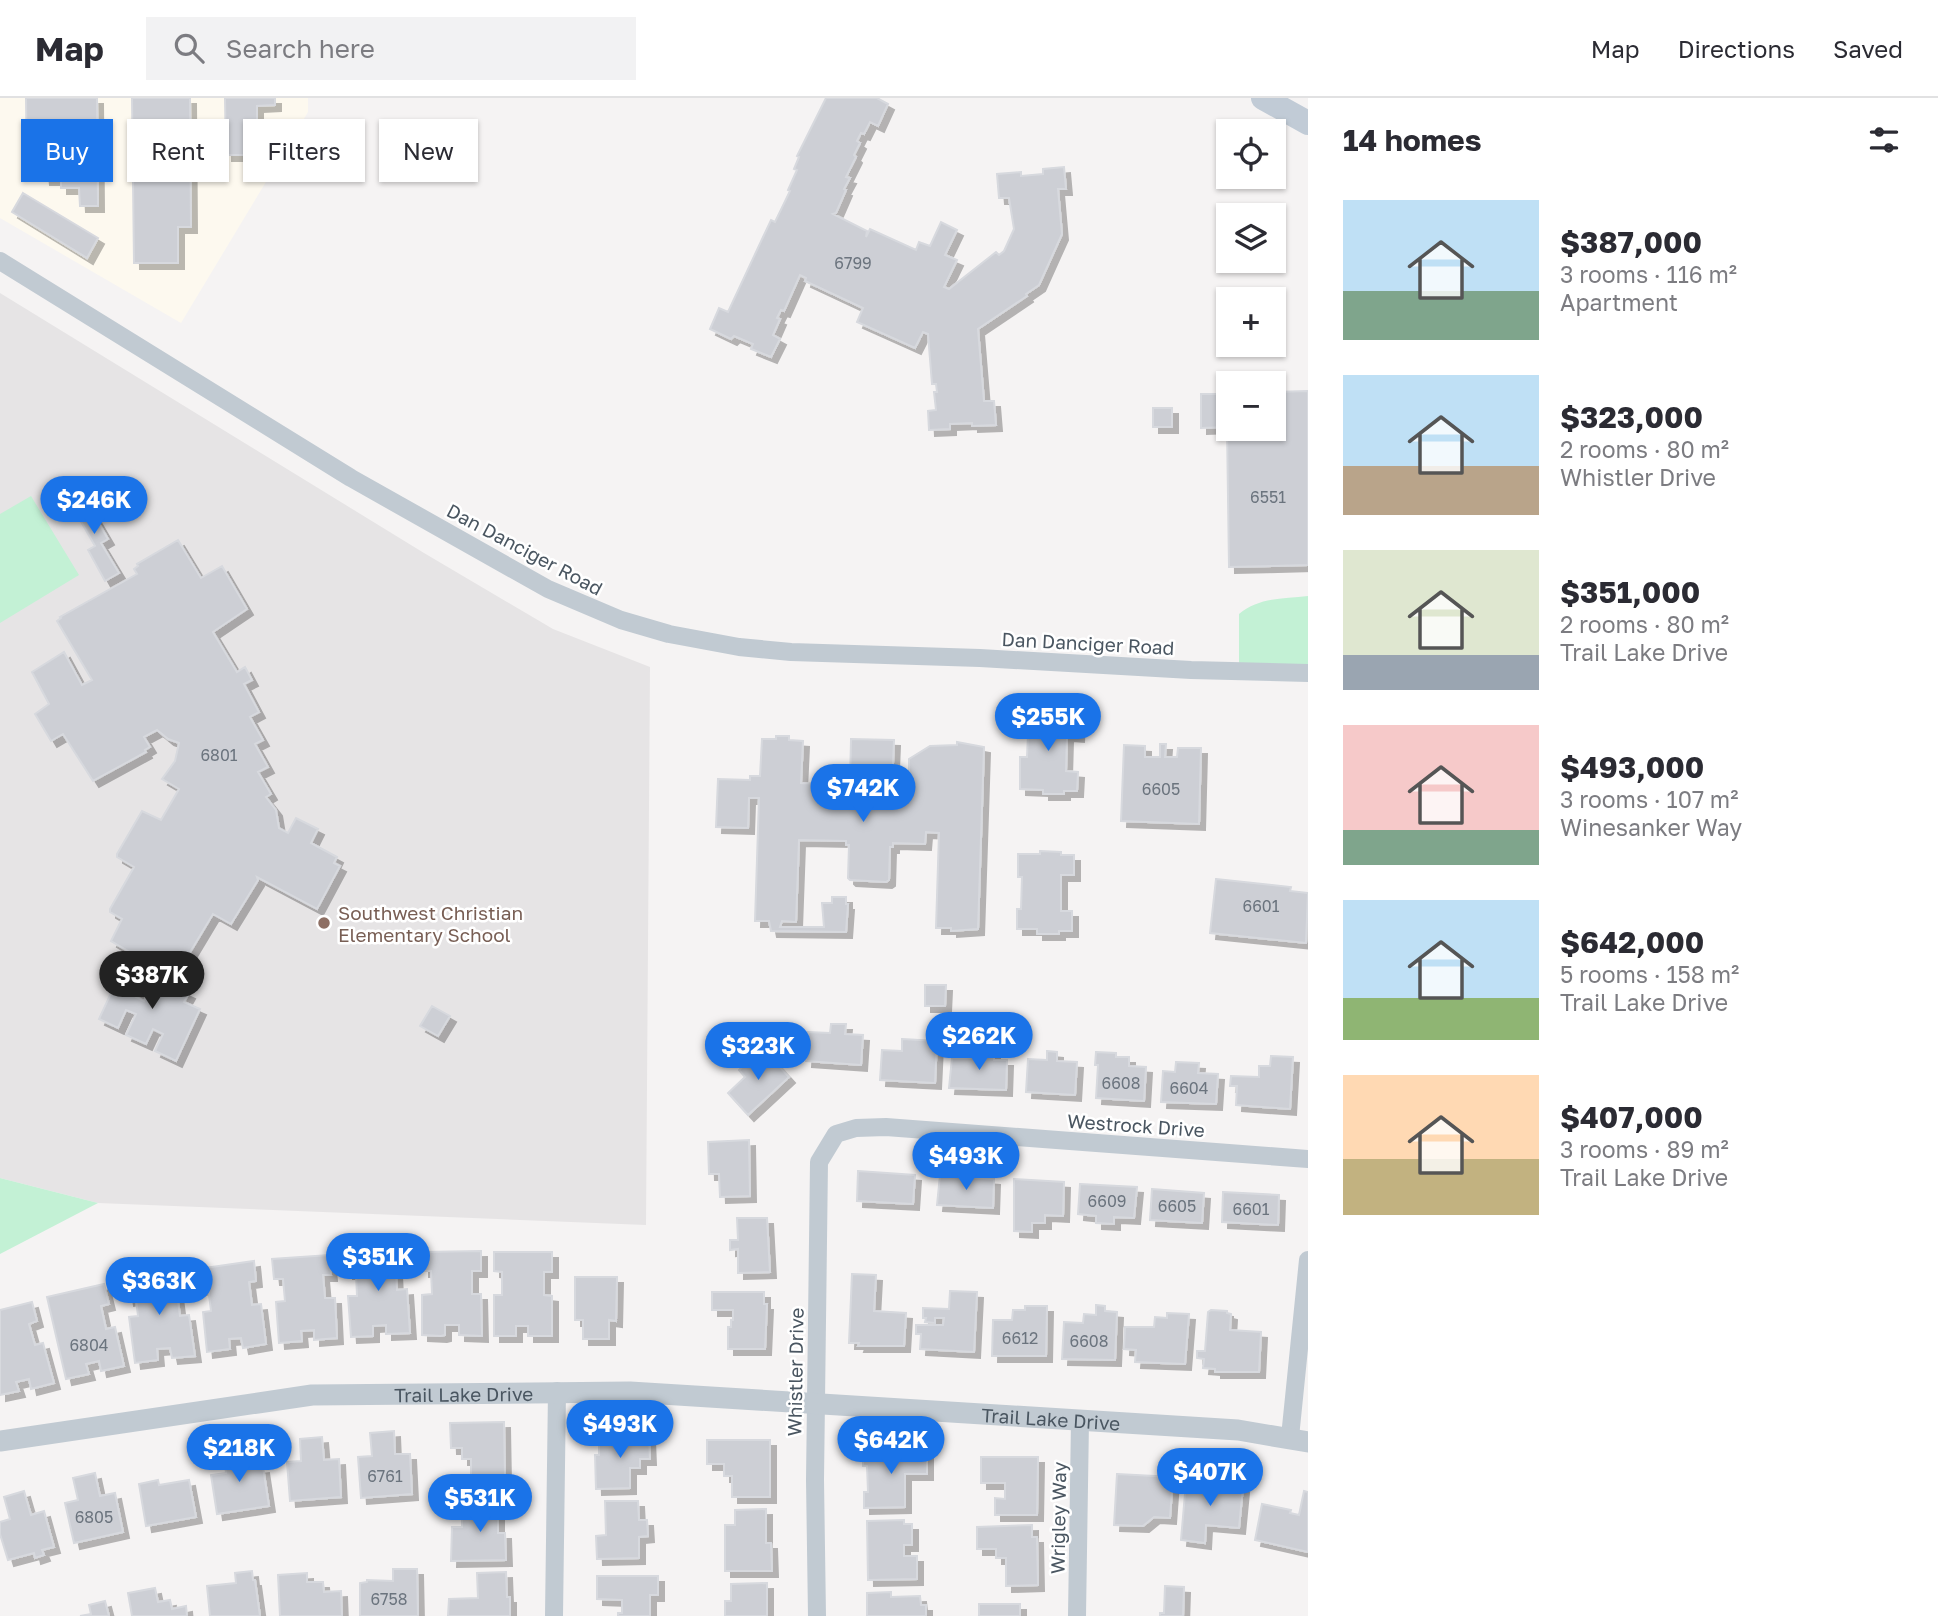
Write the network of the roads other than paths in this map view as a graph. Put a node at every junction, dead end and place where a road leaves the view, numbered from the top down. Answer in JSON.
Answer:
{"nodes":[{"id":1,"x":1263,"y":98,"type":"edge"},
{"id":2,"x":1308,"y":123,"type":"edge"},
{"id":3,"x":0,"y":261,"type":"edge"},
{"id":4,"x":1308,"y":673,"type":"edge"},
{"id":5,"x":836,"y":1134,"type":"joint"},
{"id":6,"x":1308,"y":1159,"type":"edge"},
{"id":7,"x":1308,"y":1261,"type":"edge"},
{"id":8,"x":557,"y":1391,"type":"junction"},
{"id":9,"x":816,"y":1403,"type":"junction"},
{"id":10,"x":1080,"y":1421,"type":"junction"},
{"id":11,"x":1299,"y":1439,"type":"edge"},
{"id":12,"x":0,"y":1441,"type":"edge"},
{"id":13,"x":554,"y":1616,"type":"edge"},
{"id":14,"x":817,"y":1616,"type":"edge"},
{"id":15,"x":1077,"y":1616,"type":"edge"}],
"edges":[{"from":1,"to":2,"type":"main road"},
{"from":3,"to":4,"type":"street","name":"Dan Danciger Road"},
{"from":5,"to":6,"type":"street","name":"Westrock Drive"},
{"from":5,"to":9,"type":"street","name":"Whistler Drive"},
{"from":7,"to":11,"type":"street"},
{"from":8,"to":9,"type":"street","name":"Trail Lake Drive"},
{"from":8,"to":12,"type":"street","name":"Trail Lake Drive"},
{"from":8,"to":13,"type":"street"},
{"from":9,"to":10,"type":"street","name":"Trail Lake Drive"},
{"from":9,"to":14,"type":"street","name":"Whistler Drive"},
{"from":10,"to":11,"type":"street","name":"Trail Lake Drive"},
{"from":10,"to":15,"type":"street","name":"Wrigley Way"}]}
